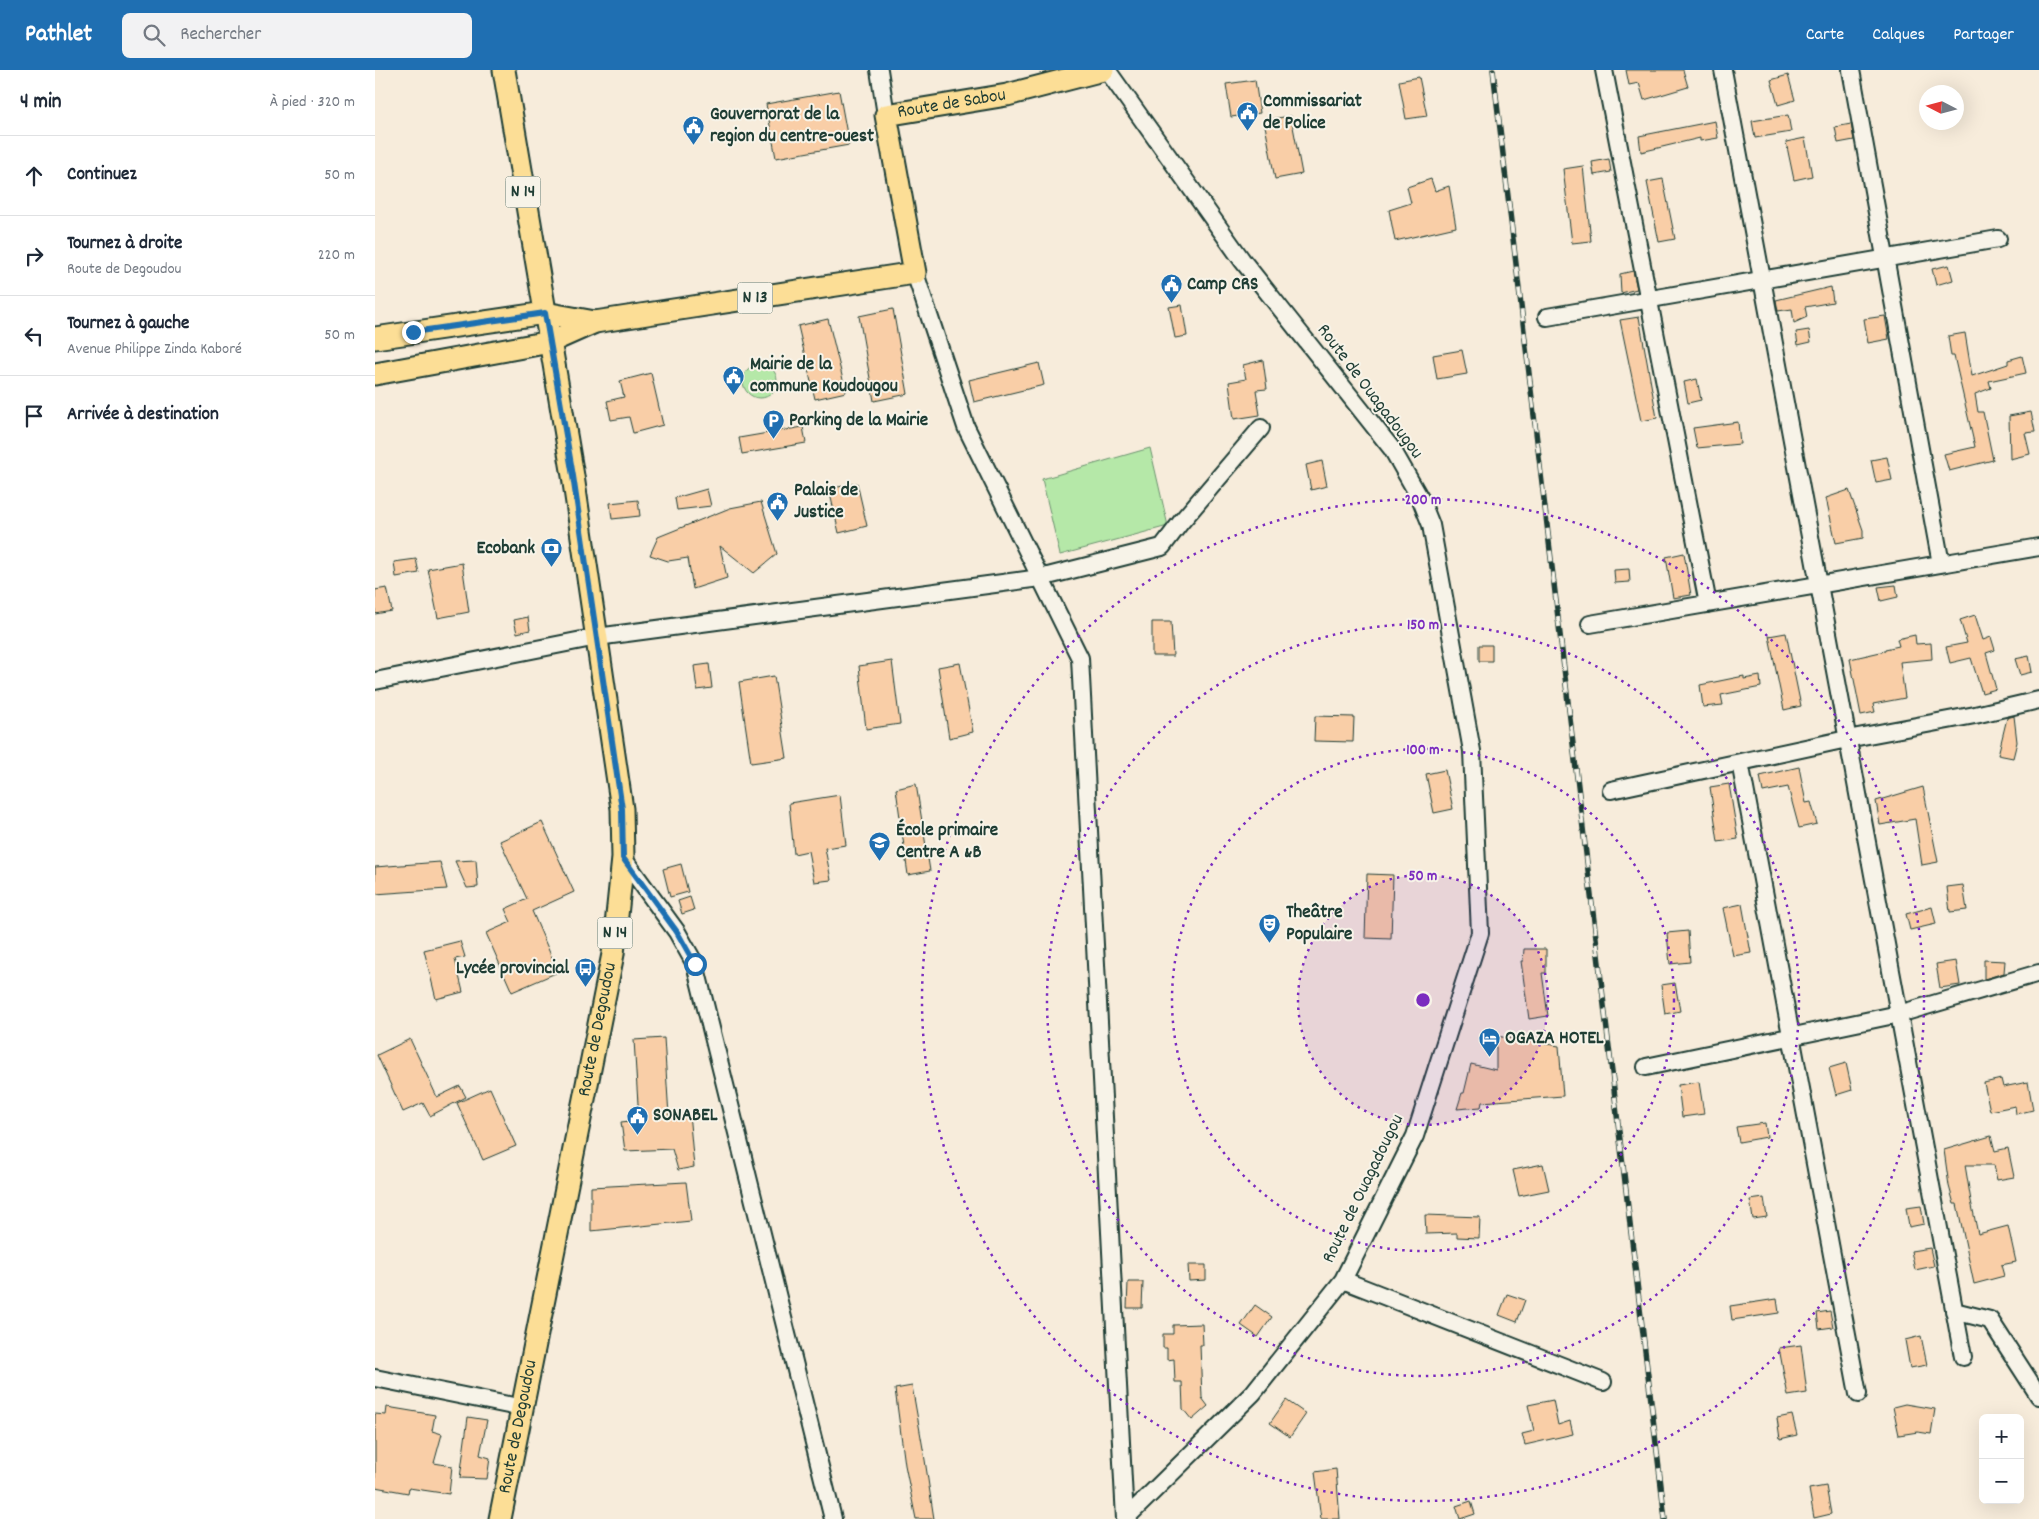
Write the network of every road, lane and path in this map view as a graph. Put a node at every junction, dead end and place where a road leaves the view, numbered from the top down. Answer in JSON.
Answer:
{"nodes":[{"id":1,"x":504,"y":70,"type":"edge"},
{"id":2,"x":879,"y":70,"type":"edge"},
{"id":3,"x":1103,"y":70,"type":"edge"},
{"id":4,"x":1107,"y":70,"type":"edge"},
{"id":5,"x":1604,"y":70,"type":"edge"},
{"id":6,"x":1723,"y":70,"type":"edge"},
{"id":7,"x":1851,"y":70,"type":"edge"},
{"id":8,"x":886,"y":116,"type":"junction"},
{"id":9,"x":1999,"y":239,"type":"dead end"},
{"id":10,"x":1885,"y":259,"type":"junction"},
{"id":11,"x":915,"y":273,"type":"junction"},
{"id":12,"x":1761,"y":280,"type":"junction"},
{"id":13,"x":1649,"y":299,"type":"junction"},
{"id":14,"x":1547,"y":317,"type":"dead end"},
{"id":15,"x":595,"y":322,"type":"junction"},
{"id":16,"x":547,"y":328,"type":"junction"},
{"id":17,"x":375,"y":338,"type":"edge"},
{"id":18,"x":375,"y":374,"type":"edge"},
{"id":19,"x":1261,"y":428,"type":"dead end"},
{"id":20,"x":2039,"y":547,"type":"edge"},
{"id":21,"x":1941,"y":564,"type":"junction"},
{"id":22,"x":1040,"y":578,"type":"junction"},
{"id":23,"x":1818,"y":585,"type":"junction"},
{"id":24,"x":1708,"y":604,"type":"junction"},
{"id":25,"x":1590,"y":624,"type":"dead end"},
{"id":26,"x":597,"y":637,"type":"junction"},
{"id":27,"x":375,"y":681,"type":"edge"},
{"id":28,"x":2039,"y":700,"type":"edge"},
{"id":29,"x":1847,"y":739,"type":"junction"},
{"id":30,"x":1740,"y":762,"type":"junction"},
{"id":31,"x":1611,"y":790,"type":"dead end"},
{"id":32,"x":623,"y":858,"type":"junction"},
{"id":33,"x":2039,"y":973,"type":"edge"},
{"id":34,"x":1899,"y":1014,"type":"junction"},
{"id":35,"x":1792,"y":1037,"type":"junction"},
{"id":36,"x":1646,"y":1067,"type":"dead end"},
{"id":37,"x":1343,"y":1280,"type":"junction"},
{"id":38,"x":1954,"y":1311,"type":"junction"},
{"id":39,"x":1963,"y":1357,"type":"dead end"},
{"id":40,"x":375,"y":1378,"type":"edge"},
{"id":41,"x":1603,"y":1382,"type":"dead end"},
{"id":42,"x":1858,"y":1394,"type":"dead end"},
{"id":43,"x":2039,"y":1396,"type":"edge"},
{"id":44,"x":523,"y":1408,"type":"junction"},
{"id":45,"x":500,"y":1519,"type":"edge"},
{"id":46,"x":833,"y":1519,"type":"edge"},
{"id":47,"x":1125,"y":1519,"type":"edge"}],
"edges":[{"from":1,"to":16,"type":"main road","number":"N 14"},
{"from":2,"to":8,"type":"street"},
{"from":3,"to":8,"type":"main road","name":"Route de Sabou"},
{"from":4,"to":37,"type":"street","name":"Route de Ouagadougou"},
{"from":5,"to":13,"type":"street"},
{"from":6,"to":12,"type":"street"},
{"from":7,"to":10,"type":"street"},
{"from":8,"to":11,"type":"main road"},
{"from":9,"to":10,"type":"street"},
{"from":10,"to":12,"type":"street"},
{"from":10,"to":21,"type":"street"},
{"from":11,"to":15,"type":"main road","number":"N 13"},
{"from":11,"to":22,"type":"street"},
{"from":12,"to":13,"type":"street"},
{"from":12,"to":23,"type":"street"},
{"from":13,"to":14,"type":"street"},
{"from":13,"to":24,"type":"street"},
{"from":15,"to":16,"type":"main road","number":"N 13"},
{"from":15,"to":16,"type":"main road","number":"N 13"},
{"from":16,"to":17,"type":"main road","number":"N 13"},
{"from":16,"to":18,"type":"main road","number":"N 13"},
{"from":16,"to":26,"type":"main road","name":"Route de Degoudou","number":"N 14"},
{"from":19,"to":22,"type":"street"},
{"from":20,"to":21,"type":"street"},
{"from":21,"to":23,"type":"street"},
{"from":22,"to":26,"type":"street"},
{"from":22,"to":47,"type":"street"},
{"from":23,"to":24,"type":"street"},
{"from":23,"to":29,"type":"street"},
{"from":24,"to":25,"type":"street"},
{"from":26,"to":27,"type":"street"},
{"from":26,"to":32,"type":"main road","name":"Route de Degoudou","number":"N 14"},
{"from":28,"to":29,"type":"street"},
{"from":29,"to":30,"type":"street"},
{"from":29,"to":34,"type":"street"},
{"from":30,"to":31,"type":"street"},
{"from":30,"to":35,"type":"street"},
{"from":32,"to":44,"type":"main road","name":"Route de Degoudou","number":"N 14"},
{"from":32,"to":46,"type":"street"},
{"from":33,"to":34,"type":"street"},
{"from":34,"to":35,"type":"street"},
{"from":34,"to":38,"type":"street"},
{"from":35,"to":36,"type":"street"},
{"from":35,"to":42,"type":"street"},
{"from":37,"to":41,"type":"street"},
{"from":37,"to":47,"type":"street","name":"Route de Ouagadougou"},
{"from":38,"to":39,"type":"street"},
{"from":38,"to":43,"type":"street"},
{"from":40,"to":44,"type":"street"},
{"from":44,"to":45,"type":"main road","name":"Route de Degoudou","number":"N 14"}]}
